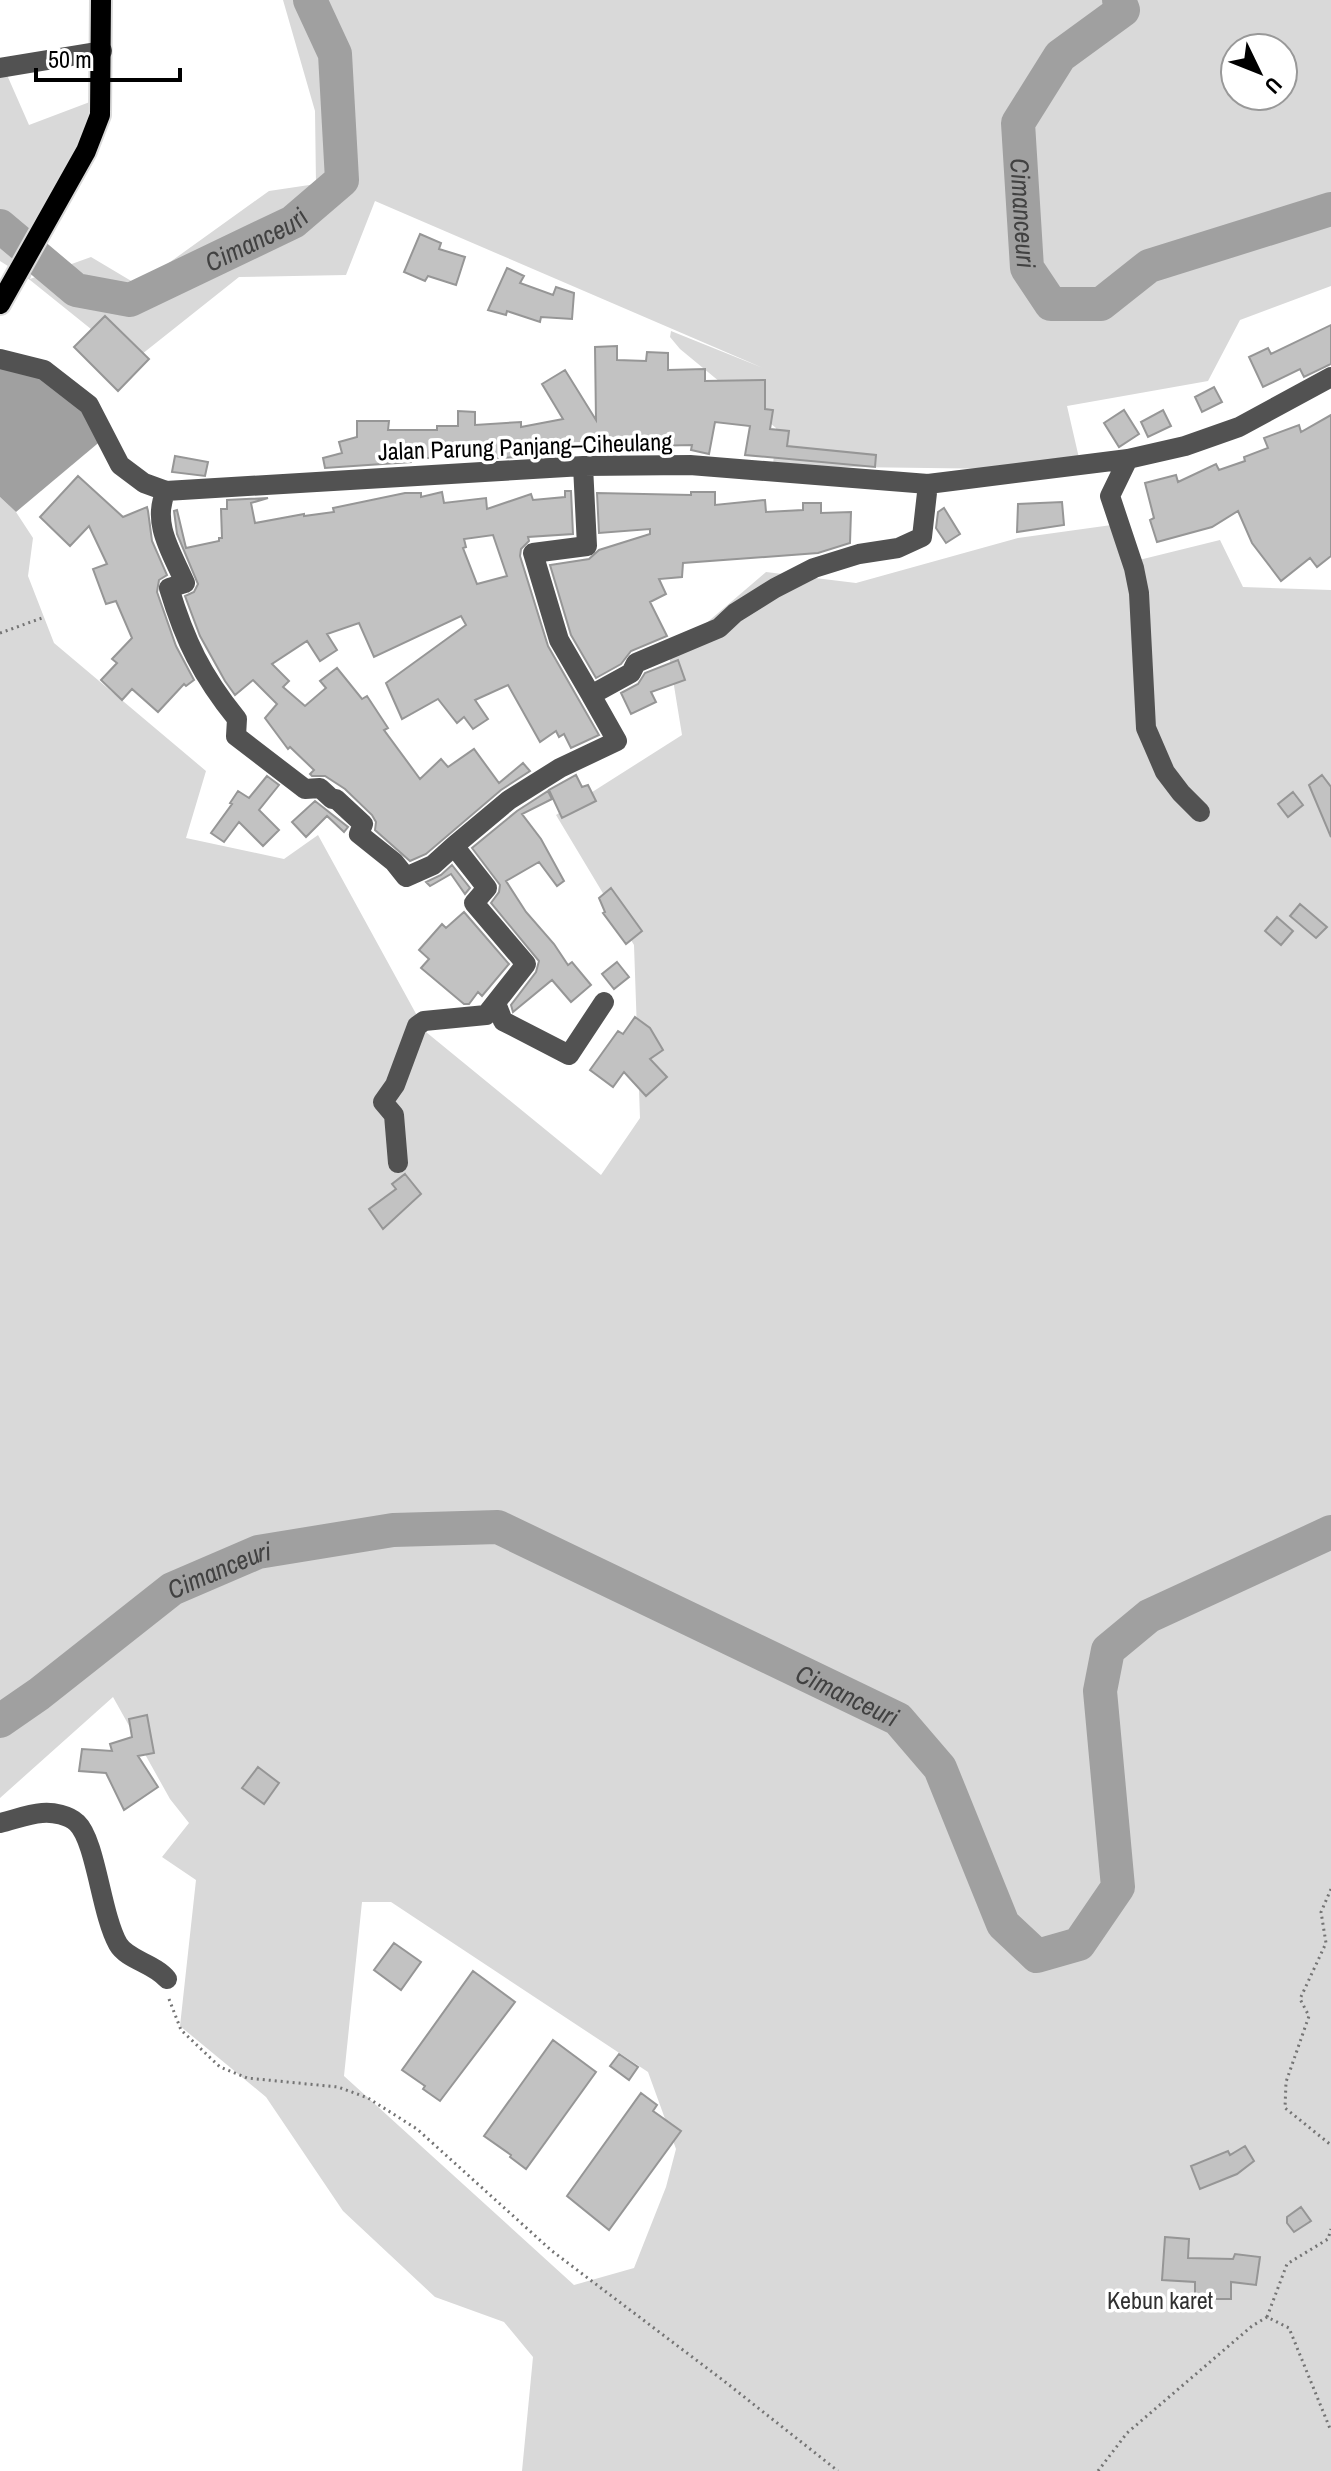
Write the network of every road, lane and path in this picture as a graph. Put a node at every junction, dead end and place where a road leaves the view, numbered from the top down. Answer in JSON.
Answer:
{"nodes":[{"id":1,"x":101,"y":0,"type":"edge"},
{"id":2,"x":102,"y":51,"type":"junction"},
{"id":3,"x":0,"y":68,"type":"edge"},
{"id":4,"x":0,"y":304,"type":"edge"},
{"id":5,"x":0,"y":359,"type":"edge"},
{"id":6,"x":1331,"y":377,"type":"edge"},
{"id":7,"x":1128,"y":459,"type":"junction"},
{"id":8,"x":583,"y":466,"type":"junction"},
{"id":9,"x":928,"y":484,"type":"junction"},
{"id":10,"x":166,"y":491,"type":"junction"},
{"id":11,"x":45,"y":617,"type":"dead end"},
{"id":12,"x":0,"y":633,"type":"edge"},
{"id":13,"x":591,"y":695,"type":"junction"},
{"id":14,"x":1200,"y":812,"type":"dead end"},
{"id":15,"x":454,"y":846,"type":"junction"},
{"id":16,"x":604,"y":1002,"type":"dead end"},
{"id":17,"x":496,"y":1003,"type":"junction"},
{"id":18,"x":398,"y":1163,"type":"dead end"},
{"id":19,"x":0,"y":1823,"type":"edge"},
{"id":20,"x":1331,"y":1889,"type":"edge"},
{"id":21,"x":167,"y":1979,"type":"joint"},
{"id":22,"x":1331,"y":2145,"type":"edge"},
{"id":23,"x":1331,"y":2229,"type":"edge"},
{"id":24,"x":1267,"y":2317,"type":"junction"},
{"id":25,"x":1331,"y":2431,"type":"edge"},
{"id":26,"x":838,"y":2471,"type":"edge"},
{"id":27,"x":1098,"y":2471,"type":"edge"}],
"edges":[{"from":1,"to":2,"type":"main road"},
{"from":2,"to":3,"type":"street"},
{"from":2,"to":4,"type":"main road"},
{"from":5,"to":10,"type":"street"},
{"from":6,"to":7,"type":"street","name":"Jalan Parung Panjang–Ciheulang"},
{"from":7,"to":9,"type":"street","name":"Jalan Parung Panjang–Ciheulang"},
{"from":7,"to":14,"type":"street"},
{"from":8,"to":9,"type":"street","name":"Jalan Parung Panjang–Ciheulang"},
{"from":8,"to":10,"type":"street","name":"Jalan Parung Panjang–Ciheulang"},
{"from":8,"to":13,"type":"street"},
{"from":9,"to":13,"type":"street"},
{"from":10,"to":15,"type":"street"},
{"from":11,"to":12,"type":"path"},
{"from":13,"to":15,"type":"street"},
{"from":15,"to":17,"type":"street"},
{"from":16,"to":17,"type":"street"},
{"from":17,"to":18,"type":"street"},
{"from":19,"to":21,"type":"street"},
{"from":20,"to":22,"type":"path"},
{"from":21,"to":26,"type":"path"},
{"from":23,"to":24,"type":"path"},
{"from":24,"to":25,"type":"path"},
{"from":24,"to":27,"type":"path"}]}
